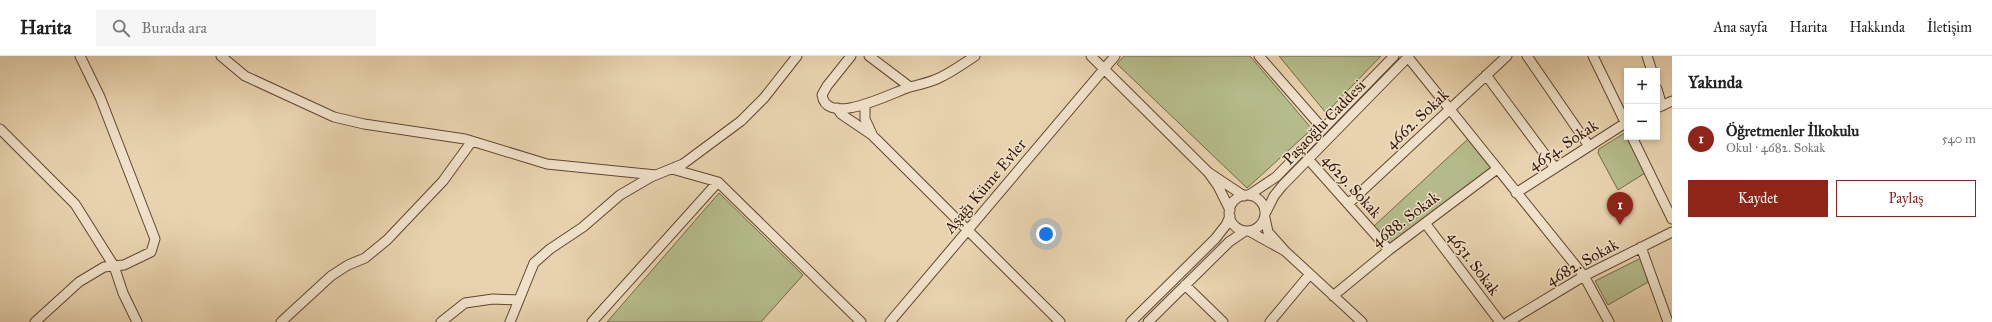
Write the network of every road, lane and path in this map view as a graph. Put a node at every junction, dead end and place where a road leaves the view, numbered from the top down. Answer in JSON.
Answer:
{"nodes":[{"id":1,"x":80,"y":56,"type":"edge"},
{"id":2,"x":221,"y":56,"type":"edge"},
{"id":3,"x":797,"y":56,"type":"edge"},
{"id":4,"x":851,"y":56,"type":"edge"},
{"id":5,"x":869,"y":56,"type":"edge"},
{"id":6,"x":975,"y":56,"type":"edge"},
{"id":7,"x":1091,"y":56,"type":"edge"},
{"id":8,"x":1115,"y":56,"type":"edge"},
{"id":9,"x":1259,"y":56,"type":"edge"},
{"id":10,"x":1394,"y":56,"type":"edge"},
{"id":11,"x":1408,"y":56,"type":"edge"},
{"id":12,"x":1508,"y":56,"type":"edge"},
{"id":13,"x":1527,"y":56,"type":"edge"},
{"id":14,"x":1593,"y":56,"type":"edge"},
{"id":15,"x":1647,"y":56,"type":"edge"},
{"id":16,"x":1651,"y":68,"type":"edge"},
{"id":17,"x":1104,"y":69,"type":"junction"},
{"id":18,"x":1486,"y":74,"type":"junction"},
{"id":19,"x":910,"y":87,"type":"junction"},
{"id":20,"x":1672,"y":101,"type":"edge"},
{"id":21,"x":864,"y":106,"type":"junction"},
{"id":22,"x":1660,"y":107,"type":"edge"},
{"id":23,"x":837,"y":108,"type":"junction"},
{"id":24,"x":1449,"y":109,"type":"junction"},
{"id":25,"x":1624,"y":118,"type":"edge"},
{"id":26,"x":1624,"y":126,"type":"edge"},
{"id":27,"x":0,"y":129,"type":"edge"},
{"id":28,"x":1323,"y":129,"type":"junction"},
{"id":29,"x":872,"y":135,"type":"junction"},
{"id":30,"x":1633,"y":140,"type":"edge"},
{"id":31,"x":472,"y":141,"type":"junction"},
{"id":32,"x":1589,"y":146,"type":"junction"},
{"id":33,"x":1309,"y":160,"type":"junction"},
{"id":34,"x":1555,"y":168,"type":"junction"},
{"id":35,"x":672,"y":169,"type":"junction"},
{"id":36,"x":1497,"y":169,"type":"junction"},
{"id":37,"x":1208,"y":172,"type":"junction"},
{"id":38,"x":656,"y":175,"type":"junction"},
{"id":39,"x":718,"y":182,"type":"junction"},
{"id":40,"x":1516,"y":193,"type":"junction"},
{"id":41,"x":1247,"y":195,"type":"junction"},
{"id":42,"x":1348,"y":204,"type":"junction"},
{"id":43,"x":1230,"y":213,"type":"junction"},
{"id":44,"x":1265,"y":215,"type":"junction"},
{"id":45,"x":1672,"y":219,"type":"edge"},
{"id":46,"x":1425,"y":223,"type":"junction"},
{"id":47,"x":968,"y":230,"type":"junction"},
{"id":48,"x":1247,"y":231,"type":"junction"},
{"id":49,"x":1672,"y":232,"type":"edge"},
{"id":50,"x":1641,"y":247,"type":"junction"},
{"id":51,"x":1389,"y":250,"type":"junction"},
{"id":52,"x":1285,"y":251,"type":"junction"},
{"id":53,"x":114,"y":266,"type":"junction"},
{"id":54,"x":1310,"y":274,"type":"junction"},
{"id":55,"x":1584,"y":276,"type":"junction"},
{"id":56,"x":1185,"y":285,"type":"junction"},
{"id":57,"x":1333,"y":296,"type":"junction"},
{"id":58,"x":519,"y":300,"type":"junction"},
{"id":59,"x":35,"y":322,"type":"edge"},
{"id":60,"x":137,"y":322,"type":"edge"},
{"id":61,"x":281,"y":322,"type":"edge"},
{"id":62,"x":441,"y":322,"type":"edge"},
{"id":63,"x":510,"y":322,"type":"edge"},
{"id":64,"x":592,"y":322,"type":"edge"},
{"id":65,"x":861,"y":322,"type":"edge"},
{"id":66,"x":890,"y":322,"type":"edge"},
{"id":67,"x":1060,"y":322,"type":"edge"},
{"id":68,"x":1131,"y":322,"type":"edge"},
{"id":69,"x":1148,"y":322,"type":"edge"},
{"id":70,"x":1223,"y":322,"type":"edge"},
{"id":71,"x":1270,"y":322,"type":"edge"},
{"id":72,"x":1362,"y":322,"type":"edge"},
{"id":73,"x":1500,"y":322,"type":"edge"},
{"id":74,"x":1508,"y":322,"type":"edge"},
{"id":75,"x":1609,"y":322,"type":"edge"},
{"id":76,"x":1668,"y":322,"type":"edge"}],
"edges":[{"from":1,"to":53,"type":"street"},
{"from":2,"to":31,"type":"street"},
{"from":3,"to":35,"type":"street"},
{"from":4,"to":23,"type":"street"},
{"from":5,"to":19,"type":"street"},
{"from":6,"to":19,"type":"street"},
{"from":7,"to":17,"type":"street"},
{"from":8,"to":17,"type":"street","name":"Aşağı Küme Evler"},
{"from":9,"to":28,"type":"street"},
{"from":10,"to":28,"type":"street","name":"Paşaoğlu Caddesi"},
{"from":11,"to":24,"type":"street"},
{"from":11,"to":33,"type":"street","name":"Paşaoğlu Caddesi"},
{"from":12,"to":18,"type":"street","name":"4662. Sokak"},
{"from":13,"to":32,"type":"street"},
{"from":14,"to":25,"type":"street"},
{"from":15,"to":16,"type":"street"},
{"from":17,"to":37,"type":"street"},
{"from":17,"to":47,"type":"street","name":"Aşağı Küme Evler"},
{"from":18,"to":24,"type":"street","name":"4662. Sokak"},
{"from":18,"to":34,"type":"street"},
{"from":19,"to":21,"type":"street"},
{"from":20,"to":22,"type":"street"},
{"from":21,"to":23,"type":"street"},
{"from":21,"to":29,"type":"street"},
{"from":23,"to":29,"type":"street"},
{"from":24,"to":36,"type":"street"},
{"from":24,"to":42,"type":"street","name":"4662. Sokak"},
{"from":26,"to":32,"type":"street","name":"4654. Sokak"},
{"from":27,"to":53,"type":"street"},
{"from":28,"to":41,"type":"street","name":"Paşaoğlu Caddesi"},
{"from":29,"to":47,"type":"street"},
{"from":30,"to":45,"type":"street"},
{"from":31,"to":38,"type":"street"},
{"from":31,"to":61,"type":"street"},
{"from":32,"to":34,"type":"street","name":"4654. Sokak"},
{"from":33,"to":42,"type":"street","name":"4629. Sokak"},
{"from":33,"to":44,"type":"street","name":"Paşaoğlu Caddesi"},
{"from":34,"to":40,"type":"street","name":"4654. Sokak"},
{"from":35,"to":38,"type":"street"},
{"from":35,"to":39,"type":"street"},
{"from":36,"to":40,"type":"street"},
{"from":36,"to":46,"type":"street","name":"4688. Sokak"},
{"from":37,"to":41,"type":"street"},
{"from":37,"to":43,"type":"street"},
{"from":38,"to":58,"type":"street"},
{"from":39,"to":64,"type":"street"},
{"from":39,"to":65,"type":"street"},
{"from":40,"to":55,"type":"street"},
{"from":41,"to":43,"type":"street"},
{"from":41,"to":44,"type":"street"},
{"from":42,"to":51,"type":"street","name":"4629. Sokak"},
{"from":43,"to":48,"type":"street"},
{"from":43,"to":68,"type":"street"},
{"from":44,"to":48,"type":"street"},
{"from":44,"to":52,"type":"street"},
{"from":46,"to":51,"type":"street","name":"4688. Sokak"},
{"from":46,"to":73,"type":"street","name":"4631. Sokak"},
{"from":47,"to":66,"type":"street","name":"Aşağı Küme Evler"},
{"from":47,"to":67,"type":"street"},
{"from":48,"to":52,"type":"street"},
{"from":48,"to":56,"type":"street"},
{"from":49,"to":50,"type":"street","name":"4682. Sokak"},
{"from":50,"to":55,"type":"street","name":"4682. Sokak"},
{"from":50,"to":76,"type":"street"},
{"from":51,"to":57,"type":"street","name":"4688. Sokak"},
{"from":52,"to":54,"type":"street"},
{"from":53,"to":59,"type":"street"},
{"from":53,"to":60,"type":"street"},
{"from":54,"to":57,"type":"street"},
{"from":54,"to":71,"type":"street"},
{"from":55,"to":74,"type":"street","name":"4682. Sokak"},
{"from":55,"to":75,"type":"street"},
{"from":56,"to":69,"type":"street"},
{"from":56,"to":70,"type":"street"},
{"from":57,"to":72,"type":"street"},
{"from":58,"to":62,"type":"street"},
{"from":58,"to":63,"type":"street"}]}
